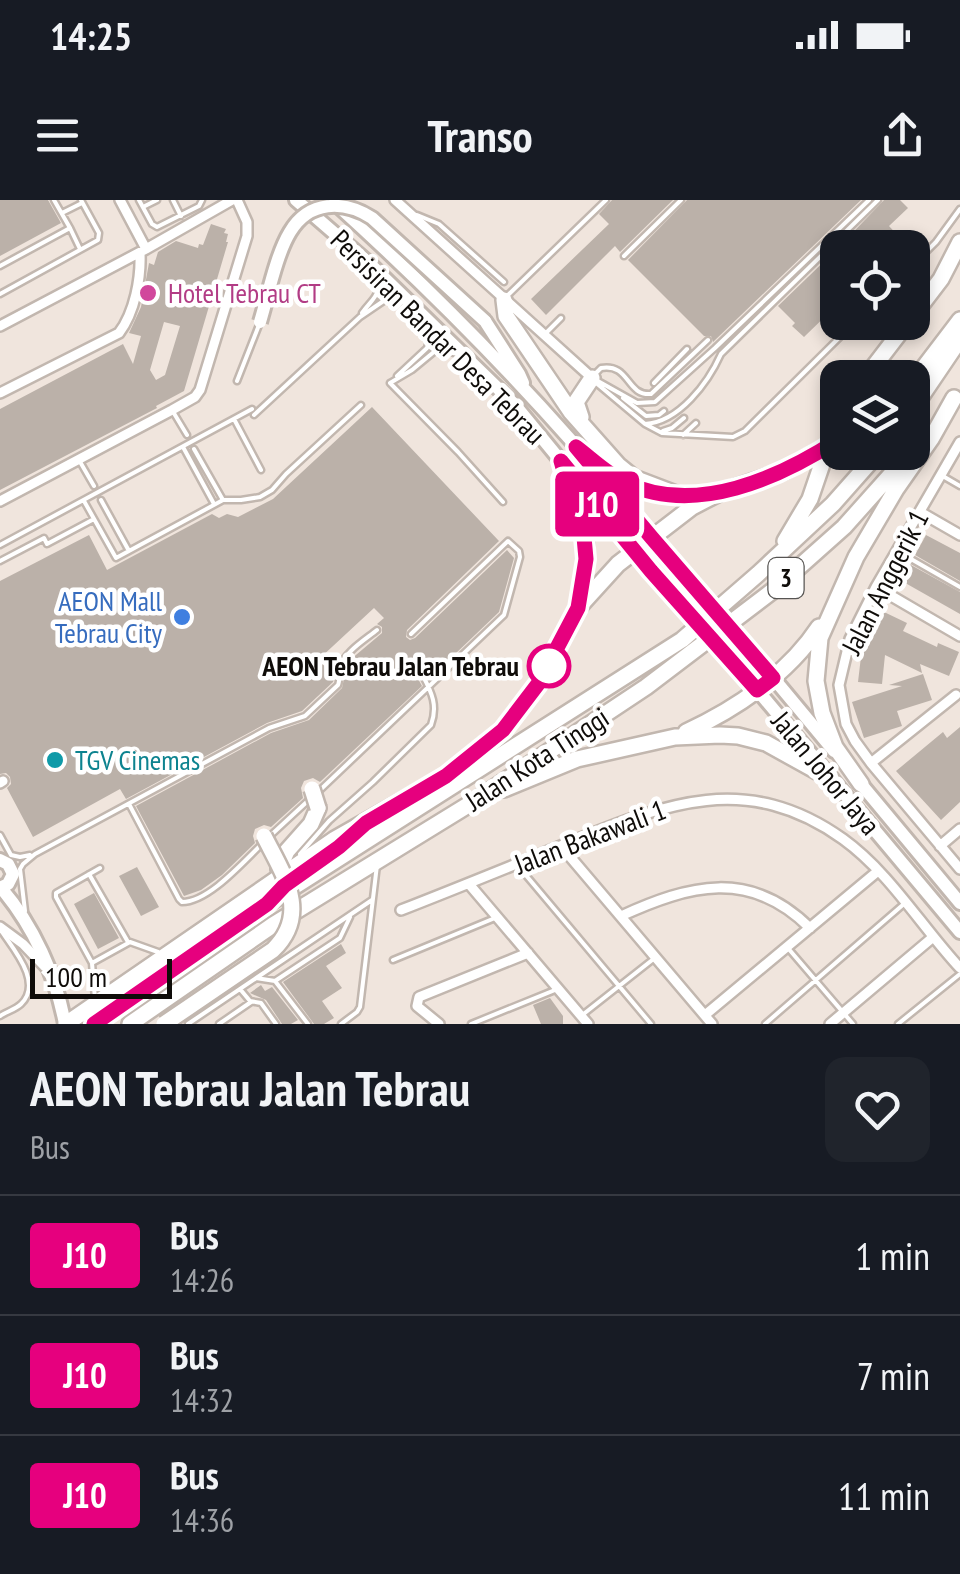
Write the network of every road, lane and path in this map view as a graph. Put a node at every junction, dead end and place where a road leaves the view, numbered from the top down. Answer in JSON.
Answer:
{"nodes":[{"id":1,"x":54,"y":200,"type":"edge"},
{"id":2,"x":120,"y":200,"type":"edge"},
{"id":3,"x":139,"y":200,"type":"edge"},
{"id":4,"x":158,"y":200,"type":"edge"},
{"id":5,"x":173,"y":200,"type":"edge"},
{"id":6,"x":202,"y":200,"type":"edge"},
{"id":7,"x":232,"y":200,"type":"edge"},
{"id":8,"x":332,"y":200,"type":"edge"},
{"id":9,"x":395,"y":200,"type":"edge"},
{"id":10,"x":681,"y":200,"type":"edge"},
{"id":11,"x":869,"y":200,"type":"edge"},
{"id":12,"x":878,"y":200,"type":"edge"},
{"id":13,"x":81,"y":201,"type":"edge"},
{"id":14,"x":602,"y":201,"type":"edge"},
{"id":15,"x":296,"y":202,"type":"edge"},
{"id":16,"x":143,"y":207,"type":"junction"},
{"id":17,"x":404,"y":209,"type":"junction"},
{"id":18,"x":960,"y":209,"type":"edge"},
{"id":19,"x":62,"y":214,"type":"junction"},
{"id":20,"x":181,"y":216,"type":"junction"},
{"id":21,"x":70,"y":228,"type":"junction"},
{"id":22,"x":960,"y":242,"type":"edge"},
{"id":23,"x":930,"y":248,"type":"edge"},
{"id":24,"x":80,"y":249,"type":"junction"},
{"id":25,"x":143,"y":251,"type":"junction"},
{"id":26,"x":624,"y":256,"type":"dead end"},
{"id":27,"x":370,"y":265,"type":"junction"},
{"id":28,"x":0,"y":266,"type":"edge"},
{"id":29,"x":504,"y":282,"type":"dead end"},
{"id":30,"x":0,"y":294,"type":"edge"},
{"id":31,"x":930,"y":294,"type":"edge"},
{"id":32,"x":504,"y":300,"type":"junction"},
{"id":33,"x":416,"y":308,"type":"junction"},
{"id":34,"x":360,"y":317,"type":"junction"},
{"id":35,"x":561,"y":318,"type":"dead end"},
{"id":36,"x":960,"y":320,"type":"edge"},
{"id":37,"x":260,"y":322,"type":"joint"},
{"id":38,"x":0,"y":326,"type":"edge"},
{"id":39,"x":544,"y":335,"type":"junction"},
{"id":40,"x":960,"y":339,"type":"edge"},
{"id":41,"x":708,"y":340,"type":"dead end"},
{"id":42,"x":837,"y":340,"type":"edge"},
{"id":43,"x":894,"y":340,"type":"edge"},
{"id":44,"x":687,"y":349,"type":"dead end"},
{"id":45,"x":879,"y":360,"type":"edge"},
{"id":46,"x":930,"y":360,"type":"edge"},
{"id":47,"x":471,"y":362,"type":"junction"},
{"id":48,"x":237,"y":381,"type":"dead end"},
{"id":49,"x":600,"y":382,"type":"junction"},
{"id":50,"x":390,"y":383,"type":"junction"},
{"id":51,"x":654,"y":383,"type":"dead end"},
{"id":52,"x":930,"y":383,"type":"edge"},
{"id":53,"x":0,"y":393,"type":"edge"},
{"id":54,"x":527,"y":393,"type":"junction"},
{"id":55,"x":957,"y":393,"type":"edge"},
{"id":56,"x":361,"y":405,"type":"dead end"},
{"id":57,"x":172,"y":410,"type":"junction"},
{"id":58,"x":664,"y":411,"type":"dead end"},
{"id":59,"x":684,"y":418,"type":"dead end"},
{"id":60,"x":234,"y":419,"type":"junction"},
{"id":61,"x":696,"y":423,"type":"dead end"},
{"id":62,"x":645,"y":424,"type":"junction"},
{"id":63,"x":585,"y":428,"type":"junction"},
{"id":64,"x":930,"y":428,"type":"edge"},
{"id":65,"x":658,"y":431,"type":"junction"},
{"id":66,"x":186,"y":435,"type":"dead end"},
{"id":67,"x":683,"y":435,"type":"junction"},
{"id":68,"x":960,"y":442,"type":"edge"},
{"id":69,"x":183,"y":447,"type":"junction"},
{"id":70,"x":576,"y":447,"type":"junction"},
{"id":71,"x":194,"y":449,"type":"dead end"},
{"id":72,"x":820,"y":450,"type":"edge"},
{"id":73,"x":80,"y":460,"type":"junction"},
{"id":74,"x":561,"y":461,"type":"junction"},
{"id":75,"x":260,"y":470,"type":"dead end"},
{"id":76,"x":820,"y":470,"type":"edge"},
{"id":77,"x":863,"y":470,"type":"edge"},
{"id":78,"x":896,"y":470,"type":"edge"},
{"id":79,"x":941,"y":475,"type":"junction"},
{"id":80,"x":94,"y":486,"type":"dead end"},
{"id":81,"x":960,"y":486,"type":"edge"},
{"id":82,"x":719,"y":493,"type":"junction"},
{"id":83,"x":676,"y":494,"type":"junction"},
{"id":84,"x":84,"y":500,"type":"junction"},
{"id":85,"x":101,"y":500,"type":"dead end"},
{"id":86,"x":223,"y":500,"type":"junction"},
{"id":87,"x":0,"y":501,"type":"edge"},
{"id":88,"x":502,"y":502,"type":"dead end"},
{"id":89,"x":214,"y":505,"type":"junction"},
{"id":90,"x":920,"y":512,"type":"junction"},
{"id":91,"x":94,"y":519,"type":"junction"},
{"id":92,"x":960,"y":535,"type":"edge"},
{"id":93,"x":652,"y":538,"type":"junction"},
{"id":94,"x":0,"y":545,"type":"edge"},
{"id":95,"x":129,"y":551,"type":"junction"},
{"id":96,"x":635,"y":551,"type":"junction"},
{"id":97,"x":897,"y":551,"type":"junction"},
{"id":98,"x":668,"y":557,"type":"joint"},
{"id":99,"x":776,"y":558,"type":"junction"},
{"id":100,"x":0,"y":561,"type":"edge"},
{"id":101,"x":651,"y":571,"type":"joint"},
{"id":102,"x":876,"y":587,"type":"junction"},
{"id":103,"x":960,"y":587,"type":"edge"},
{"id":104,"x":835,"y":602,"type":"junction"},
{"id":105,"x":578,"y":608,"type":"junction"},
{"id":106,"x":376,"y":630,"type":"dead end"},
{"id":107,"x":412,"y":634,"type":"dead end"},
{"id":108,"x":960,"y":636,"type":"edge"},
{"id":109,"x":423,"y":676,"type":"dead end"},
{"id":110,"x":773,"y":678,"type":"junction"},
{"id":111,"x":430,"y":688,"type":"junction"},
{"id":112,"x":757,"y":690,"type":"junction"},
{"id":113,"x":956,"y":696,"type":"dead end"},
{"id":114,"x":675,"y":737,"type":"junction"},
{"id":115,"x":870,"y":764,"type":"junction"},
{"id":116,"x":169,"y":773,"type":"dead end"},
{"id":117,"x":831,"y":778,"type":"junction"},
{"id":118,"x":172,"y":779,"type":"junction"},
{"id":119,"x":861,"y":784,"type":"junction"},
{"id":120,"x":312,"y":789,"type":"dead end"},
{"id":121,"x":473,"y":802,"type":"junction"},
{"id":122,"x":130,"y":804,"type":"junction"},
{"id":123,"x":366,"y":823,"type":"junction"},
{"id":124,"x":960,"y":830,"type":"edge"},
{"id":125,"x":0,"y":835,"type":"edge"},
{"id":126,"x":264,"y":836,"type":"dead end"},
{"id":127,"x":561,"y":846,"type":"junction"},
{"id":128,"x":940,"y":846,"type":"junction"},
{"id":129,"x":35,"y":854,"type":"junction"},
{"id":130,"x":1,"y":859,"type":"edge"},
{"id":131,"x":378,"y":861,"type":"junction"},
{"id":132,"x":516,"y":864,"type":"junction"},
{"id":133,"x":100,"y":868,"type":"dead end"},
{"id":134,"x":960,"y":869,"type":"edge"},
{"id":135,"x":878,"y":871,"type":"junction"},
{"id":136,"x":280,"y":872,"type":"junction"},
{"id":137,"x":90,"y":874,"type":"junction"},
{"id":138,"x":469,"y":884,"type":"junction"},
{"id":139,"x":0,"y":888,"type":"edge"},
{"id":140,"x":372,"y":900,"type":"junction"},
{"id":141,"x":905,"y":902,"type":"junction"},
{"id":142,"x":960,"y":903,"type":"edge"},
{"id":143,"x":267,"y":904,"type":"junction"},
{"id":144,"x":400,"y":910,"type":"dead end"},
{"id":145,"x":352,"y":912,"type":"junction"},
{"id":146,"x":621,"y":916,"type":"junction"},
{"id":147,"x":497,"y":917,"type":"junction"},
{"id":148,"x":27,"y":926,"type":"junction"},
{"id":149,"x":0,"y":928,"type":"edge"},
{"id":150,"x":810,"y":928,"type":"junction"},
{"id":151,"x":960,"y":932,"type":"edge"},
{"id":152,"x":932,"y":938,"type":"junction"},
{"id":153,"x":128,"y":942,"type":"junction"},
{"id":154,"x":787,"y":946,"type":"junction"},
{"id":155,"x":528,"y":953,"type":"junction"},
{"id":156,"x":166,"y":955,"type":"junction"},
{"id":157,"x":656,"y":957,"type":"junction"},
{"id":158,"x":393,"y":960,"type":"dead end"},
{"id":159,"x":92,"y":962,"type":"junction"},
{"id":160,"x":960,"y":971,"type":"edge"},
{"id":161,"x":50,"y":973,"type":"junction"},
{"id":162,"x":256,"y":978,"type":"junction"},
{"id":163,"x":275,"y":981,"type":"junction"},
{"id":164,"x":816,"y":981,"type":"junction"},
{"id":165,"x":619,"y":986,"type":"junction"},
{"id":166,"x":558,"y":988,"type":"junction"},
{"id":167,"x":240,"y":989,"type":"junction"},
{"id":168,"x":251,"y":1002,"type":"junction"},
{"id":169,"x":96,"y":1004,"type":"junction"},
{"id":170,"x":844,"y":1013,"type":"junction"},
{"id":171,"x":705,"y":1015,"type":"junction"},
{"id":172,"x":0,"y":1016,"type":"edge"},
{"id":173,"x":585,"y":1020,"type":"edge"},
{"id":174,"x":192,"y":1023,"type":"edge"},
{"id":175,"x":65,"y":1024,"type":"edge"},
{"id":176,"x":94,"y":1024,"type":"edge"},
{"id":177,"x":130,"y":1024,"type":"edge"},
{"id":178,"x":164,"y":1024,"type":"edge"},
{"id":179,"x":219,"y":1024,"type":"edge"},
{"id":180,"x":276,"y":1024,"type":"edge"},
{"id":181,"x":308,"y":1024,"type":"edge"},
{"id":182,"x":340,"y":1024,"type":"edge"},
{"id":183,"x":439,"y":1024,"type":"edge"},
{"id":184,"x":471,"y":1024,"type":"edge"},
{"id":185,"x":652,"y":1024,"type":"edge"},
{"id":186,"x":712,"y":1024,"type":"edge"},
{"id":187,"x":764,"y":1024,"type":"edge"},
{"id":188,"x":830,"y":1024,"type":"edge"},
{"id":189,"x":853,"y":1024,"type":"edge"},
{"id":190,"x":898,"y":1024,"type":"edge"}],
"edges":[{"from":1,"to":19,"type":"lane"},
{"from":2,"to":25,"type":"street"},
{"from":3,"to":16,"type":"lane"},
{"from":4,"to":16,"type":"lane"},
{"from":5,"to":20,"type":"lane"},
{"from":6,"to":20,"type":"lane"},
{"from":7,"to":25,"type":"street"},
{"from":7,"to":57,"type":"street"},
{"from":8,"to":54,"type":"main road","name":"Persisiran Bandar Desa Tebrau"},
{"from":9,"to":17,"type":"street"},
{"from":10,"to":26,"type":"lane"},
{"from":11,"to":49,"type":"lane"},
{"from":12,"to":62,"type":"lane"},
{"from":13,"to":19,"type":"lane"},
{"from":13,"to":24,"type":"lane"},
{"from":14,"to":32,"type":"lane"},
{"from":15,"to":27,"type":"main road","name":"Persisiran Bandar Desa Tebrau"},
{"from":16,"to":20,"type":"lane"},
{"from":17,"to":29,"type":"lane"},
{"from":17,"to":32,"type":"street"},
{"from":18,"to":23,"type":"lane"},
{"from":19,"to":21,"type":"lane"},
{"from":21,"to":24,"type":"lane"},
{"from":21,"to":28,"type":"lane"},
{"from":22,"to":31,"type":"highway"},
{"from":24,"to":30,"type":"lane"},
{"from":25,"to":38,"type":"street"},
{"from":25,"to":53,"type":"street"},
{"from":27,"to":33,"type":"main road","name":"Persisiran Bandar Desa Tebrau"},
{"from":27,"to":34,"type":"lane"},
{"from":32,"to":39,"type":"street"},
{"from":32,"to":63,"type":"highway"},
{"from":33,"to":34,"type":"lane"},
{"from":33,"to":47,"type":"main road","name":"Persisiran Bandar Desa Tebrau"},
{"from":33,"to":50,"type":"lane"},
{"from":34,"to":60,"type":"lane"},
{"from":35,"to":39,"type":"lane"},
{"from":36,"to":46,"type":"highway"},
{"from":37,"to":48,"type":"lane"},
{"from":37,"to":54,"type":"main road","bridge":true},
{"from":39,"to":49,"type":"street"},
{"from":40,"to":52,"type":"highway"},
{"from":41,"to":49,"type":"lane"},
{"from":42,"to":67,"type":"lane"},
{"from":43,"to":45,"type":"highway"},
{"from":44,"to":51,"type":"lane"},
{"from":47,"to":50,"type":"lane"},
{"from":47,"to":74,"type":"main road","name":"Persisiran Bandar Desa Tebrau"},
{"from":49,"to":58,"type":"lane"},
{"from":49,"to":62,"type":"lane"},
{"from":49,"to":63,"type":"highway"},
{"from":50,"to":88,"type":"lane"},
{"from":54,"to":70,"type":"main road","name":"Persisiran Bandar Desa Tebrau"},
{"from":55,"to":64,"type":"highway","name":"Jalan Kota Tinggi","number":"3"},
{"from":55,"to":104,"type":"highway"},
{"from":56,"to":86,"type":"lane"},
{"from":57,"to":66,"type":"lane"},
{"from":57,"to":73,"type":"street"},
{"from":59,"to":65,"type":"lane"},
{"from":60,"to":69,"type":"lane"},
{"from":60,"to":75,"type":"lane"},
{"from":61,"to":67,"type":"lane"},
{"from":62,"to":65,"type":"lane"},
{"from":63,"to":83,"type":"highway"},
{"from":65,"to":67,"type":"lane"},
{"from":68,"to":79,"type":"street","name":"Jalan Anggerik 1"},
{"from":69,"to":84,"type":"lane"},
{"from":69,"to":89,"type":"lane"},
{"from":70,"to":83,"type":"highway"},
{"from":70,"to":93,"type":"main road","name":"Persisiran Bandar Desa Tebrau"},
{"from":71,"to":86,"type":"lane"},
{"from":72,"to":82,"type":"highway","bridge":true},
{"from":73,"to":80,"type":"lane"},
{"from":73,"to":87,"type":"street"},
{"from":74,"to":96,"type":"main road","name":"Persisiran Bandar Desa Tebrau"},
{"from":74,"to":105,"type":"highway"},
{"from":76,"to":99,"type":"highway"},
{"from":77,"to":99,"type":"highway","name":"Jalan Kota Tinggi","number":"3"},
{"from":78,"to":121,"type":"highway","name":"Jalan Kota Tinggi","number":"3"},
{"from":79,"to":81,"type":"lane"},
{"from":79,"to":90,"type":"street","name":"Jalan Anggerik 1"},
{"from":82,"to":83,"type":"highway"},
{"from":82,"to":93,"type":"highway"},
{"from":84,"to":91,"type":"lane"},
{"from":84,"to":94,"type":"lane"},
{"from":85,"to":95,"type":"lane"},
{"from":86,"to":89,"type":"lane"},
{"from":89,"to":95,"type":"lane"},
{"from":90,"to":92,"type":"street"},
{"from":90,"to":97,"type":"street","name":"Jalan Anggerik 1"},
{"from":91,"to":95,"type":"lane"},
{"from":91,"to":100,"type":"lane"},
{"from":93,"to":96,"type":"highway"},
{"from":93,"to":98,"type":"main road","name":"Persisiran Bandar Desa Tebrau"},
{"from":96,"to":101,"type":"main road","name":"Persisiran Bandar Desa Tebrau"},
{"from":96,"to":105,"type":"highway"},
{"from":97,"to":102,"type":"street","name":"Jalan Anggerik 1"},
{"from":97,"to":103,"type":"lane"},
{"from":98,"to":110,"type":"main road","name":"Jalan Johor Jaya","bridge":true},
{"from":99,"to":143,"type":"highway","name":"Jalan Kota Tinggi","number":"3"},
{"from":101,"to":112,"type":"main road","name":"Jalan Johor Jaya","bridge":true},
{"from":102,"to":108,"type":"street"},
{"from":102,"to":115,"type":"street","name":"Jalan Anggerik 1"},
{"from":104,"to":110,"type":"highway"},
{"from":104,"to":119,"type":"highway"},
{"from":105,"to":123,"type":"highway"},
{"from":106,"to":118,"type":"lane"},
{"from":107,"to":111,"type":"lane"},
{"from":109,"to":111,"type":"lane"},
{"from":110,"to":112,"type":"highway"},
{"from":110,"to":119,"type":"main road","name":"Jalan Johor Jaya"},
{"from":111,"to":122,"type":"lane"},
{"from":111,"to":136,"type":"lane"},
{"from":112,"to":114,"type":"highway"},
{"from":112,"to":117,"type":"main road","name":"Jalan Johor Jaya"},
{"from":113,"to":115,"type":"street"},
{"from":114,"to":117,"type":"highway"},
{"from":114,"to":121,"type":"highway"},
{"from":115,"to":128,"type":"street","name":"Jalan Anggerik 1"},
{"from":116,"to":118,"type":"lane"},
{"from":117,"to":151,"type":"main road","name":"Jalan Johor Jaya"},
{"from":118,"to":122,"type":"lane"},
{"from":119,"to":142,"type":"main road","name":"Jalan Johor Jaya"},
{"from":120,"to":136,"type":"highway","bridge":true},
{"from":121,"to":131,"type":"highway","name":"Jalan Kota Tinggi","number":"3"},
{"from":122,"to":129,"type":"lane"},
{"from":123,"to":136,"type":"highway"},
{"from":123,"to":143,"type":"highway"},
{"from":124,"to":128,"type":"street"},
{"from":125,"to":129,"type":"lane"},
{"from":126,"to":136,"type":"highway","bridge":true},
{"from":127,"to":132,"type":"street","name":"Jalan Bakawali 1"},
{"from":127,"to":135,"type":"street","name":"Jalan Bakawali 1"},
{"from":127,"to":146,"type":"street"},
{"from":128,"to":134,"type":"street","name":"Jalan Anggerik 1"},
{"from":129,"to":148,"type":"lane"},
{"from":130,"to":139,"type":"main road"},
{"from":131,"to":140,"type":"lane"},
{"from":131,"to":177,"type":"highway","name":"Jalan Kota Tinggi","number":"3"},
{"from":132,"to":138,"type":"street","name":"Jalan Bakawali 1"},
{"from":132,"to":165,"type":"lane"},
{"from":133,"to":137,"type":"lane"},
{"from":135,"to":141,"type":"street","name":"Jalan Bakawali 1"},
{"from":135,"to":150,"type":"street"},
{"from":136,"to":156,"type":"highway"},
{"from":136,"to":178,"type":"highway","bridge":true},
{"from":137,"to":153,"type":"lane"},
{"from":137,"to":159,"type":"lane"},
{"from":138,"to":144,"type":"street","name":"Jalan Bakawali 1"},
{"from":138,"to":147,"type":"street"},
{"from":139,"to":148,"type":"main road"},
{"from":140,"to":145,"type":"lane"},
{"from":140,"to":182,"type":"lane"},
{"from":141,"to":152,"type":"street","name":"Jalan Bakawali 1"},
{"from":141,"to":164,"type":"lane"},
{"from":143,"to":176,"type":"highway","name":"Jalan Kota Tinggi","number":"3"},
{"from":145,"to":162,"type":"lane"},
{"from":145,"to":163,"type":"lane"},
{"from":146,"to":150,"type":"street"},
{"from":146,"to":157,"type":"street"},
{"from":147,"to":155,"type":"street"},
{"from":147,"to":158,"type":"lane"},
{"from":148,"to":161,"type":"main road"},
{"from":149,"to":161,"type":"street"},
{"from":149,"to":172,"type":"lane"},
{"from":150,"to":154,"type":"street"},
{"from":152,"to":160,"type":"street","name":"Jalan Bakawali 1"},
{"from":152,"to":170,"type":"street"},
{"from":153,"to":156,"type":"lane"},
{"from":153,"to":159,"type":"lane"},
{"from":154,"to":164,"type":"lane"},
{"from":154,"to":171,"type":"street"},
{"from":155,"to":166,"type":"street"},
{"from":155,"to":183,"type":"street"},
{"from":156,"to":169,"type":"highway"},
{"from":157,"to":165,"type":"lane"},
{"from":157,"to":171,"type":"street"},
{"from":159,"to":169,"type":"lane"},
{"from":160,"to":190,"type":"lane"},
{"from":161,"to":175,"type":"main road"},
{"from":162,"to":163,"type":"lane"},
{"from":162,"to":167,"type":"lane"},
{"from":163,"to":181,"type":"lane"},
{"from":164,"to":170,"type":"lane"},
{"from":164,"to":187,"type":"lane"},
{"from":165,"to":173,"type":"lane"},
{"from":165,"to":185,"type":"lane"},
{"from":166,"to":173,"type":"street"},
{"from":166,"to":184,"type":"lane"},
{"from":167,"to":168,"type":"lane"},
{"from":167,"to":174,"type":"lane"},
{"from":168,"to":179,"type":"lane"},
{"from":168,"to":180,"type":"lane"},
{"from":169,"to":175,"type":"highway"},
{"from":170,"to":188,"type":"street"},
{"from":170,"to":189,"type":"lane"},
{"from":171,"to":186,"type":"street"}]}
